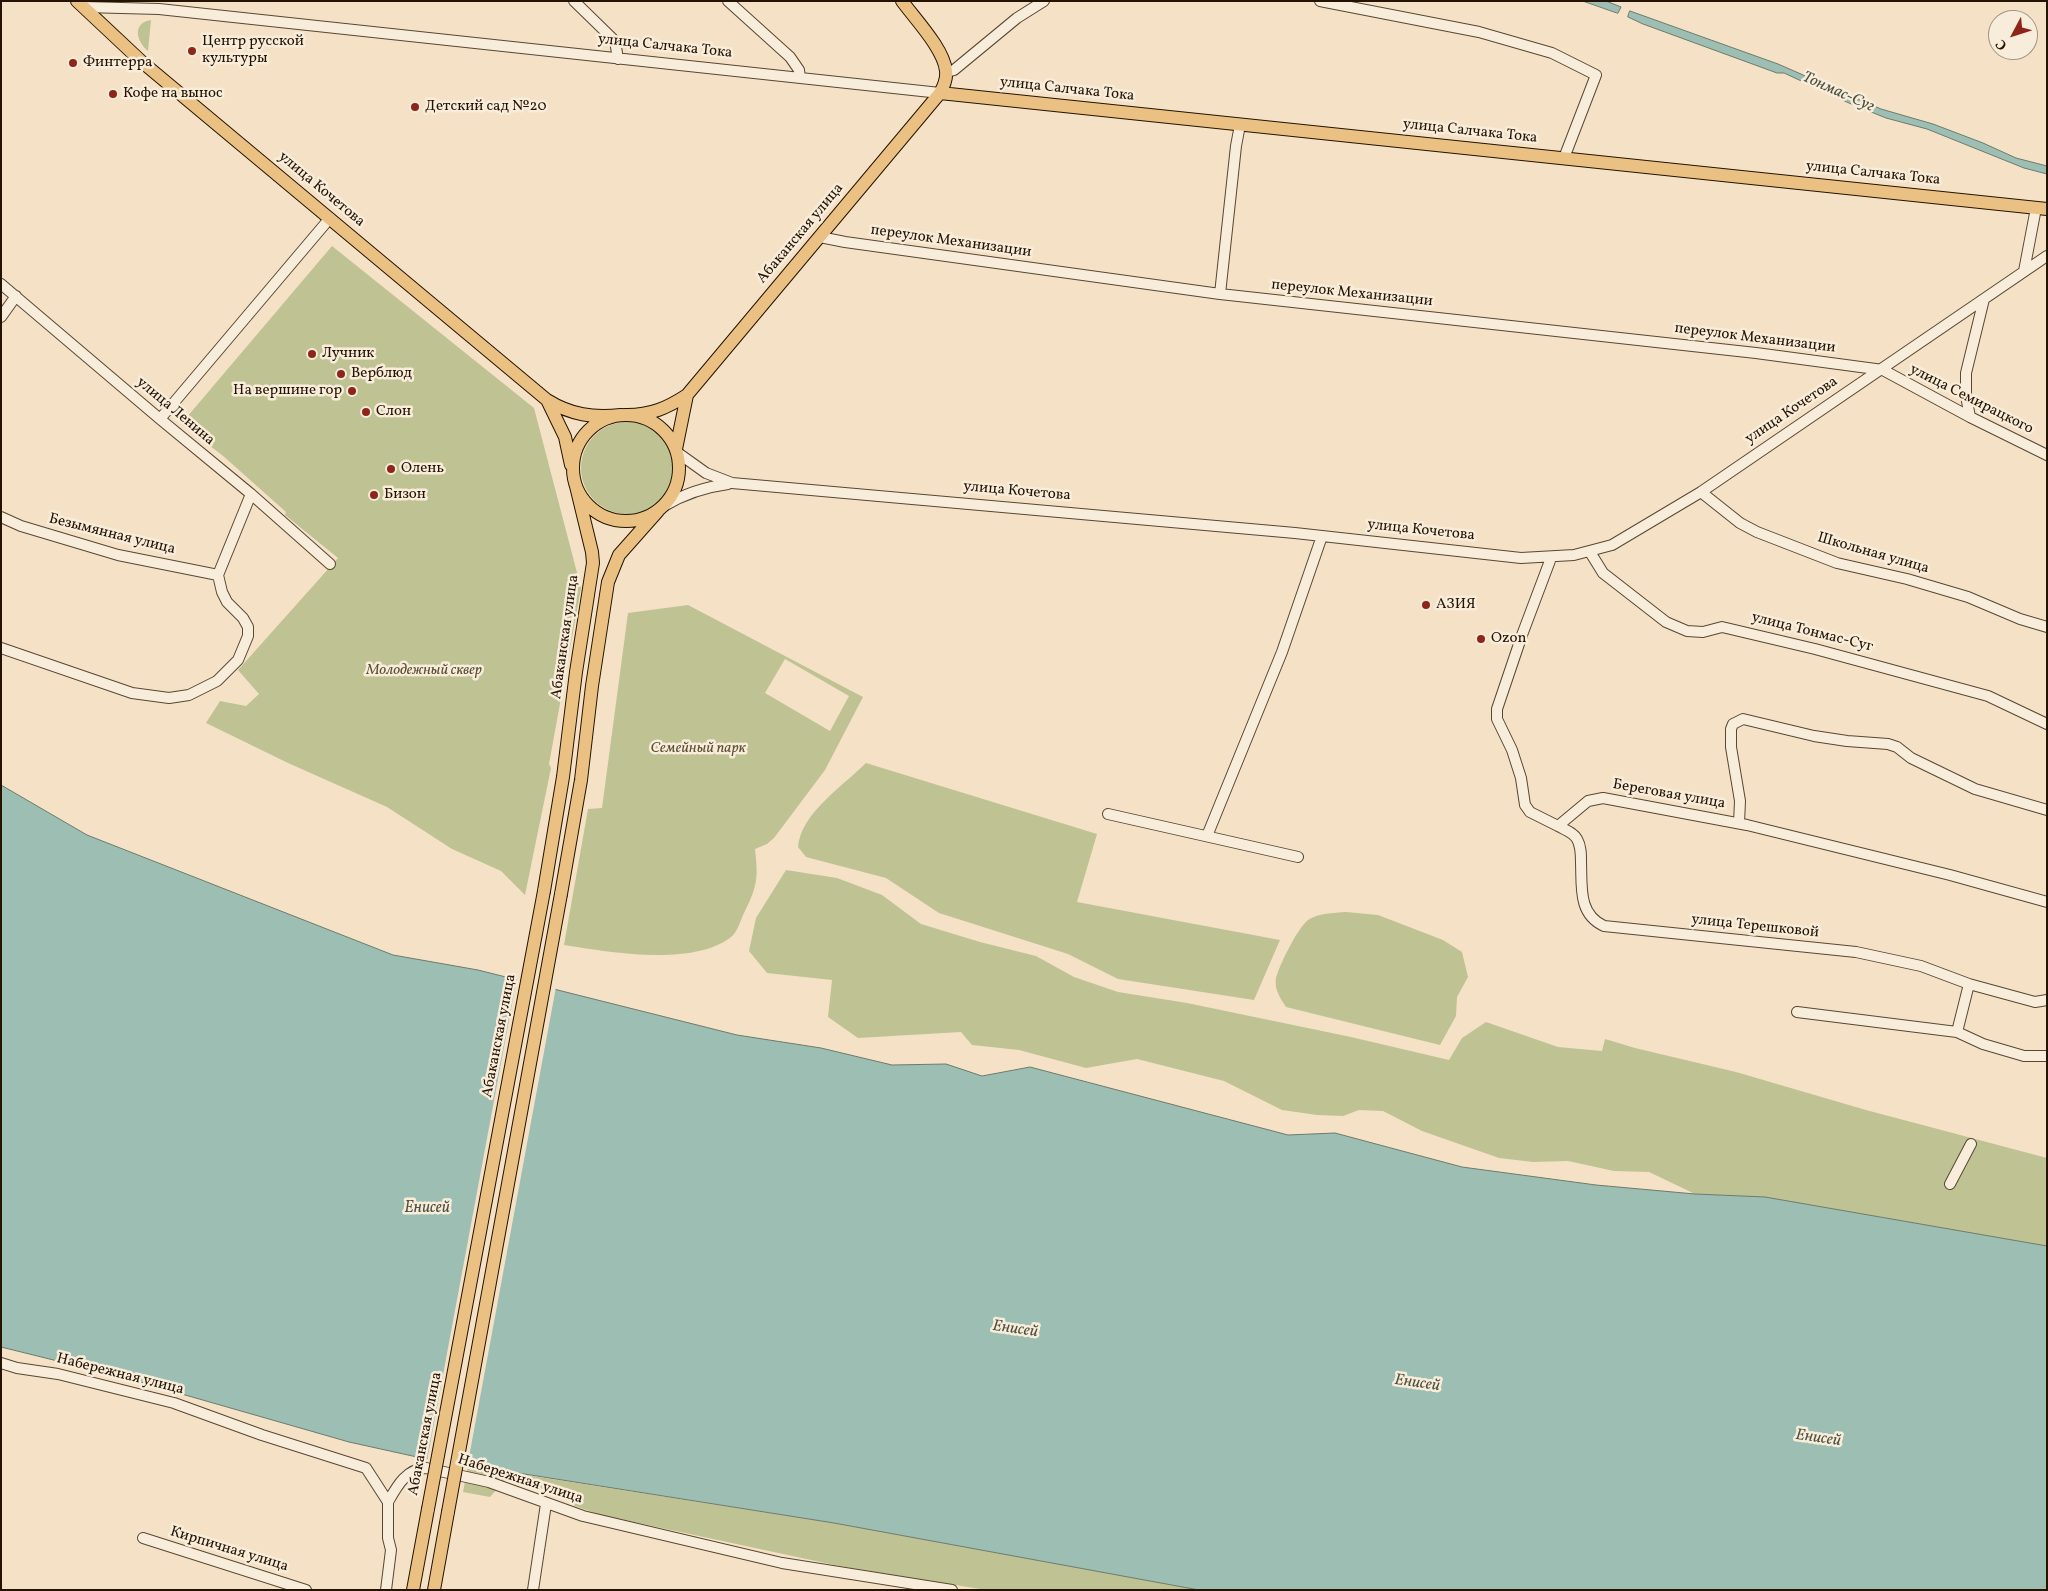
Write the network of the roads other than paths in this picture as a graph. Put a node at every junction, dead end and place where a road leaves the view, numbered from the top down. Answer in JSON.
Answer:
{"nodes":[{"id":1,"x":574,"y":1,"type":"edge"},
{"id":2,"x":728,"y":1,"type":"edge"},
{"id":3,"x":902,"y":1,"type":"edge"},
{"id":4,"x":1044,"y":1,"type":"edge"},
{"id":5,"x":1320,"y":1,"type":"edge"},
{"id":6,"x":84,"y":3,"type":"edge"},
{"id":7,"x":618,"y":59,"type":"junction"},
{"id":8,"x":946,"y":72,"type":"junction"},
{"id":9,"x":800,"y":78,"type":"junction"},
{"id":10,"x":940,"y":93,"type":"junction"},
{"id":11,"x":1240,"y":125,"type":"junction"},
{"id":12,"x":1564,"y":158,"type":"junction"},
{"id":13,"x":2041,"y":208,"type":"edge"},
{"id":14,"x":330,"y":218,"type":"junction"},
{"id":15,"x":820,"y":237,"type":"junction"},
{"id":16,"x":2047,"y":256,"type":"edge"},
{"id":17,"x":2024,"y":271,"type":"junction"},
{"id":18,"x":1,"y":284,"type":"edge"},
{"id":19,"x":1220,"y":294,"type":"junction"},
{"id":20,"x":16,"y":296,"type":"junction"},
{"id":21,"x":1984,"y":299,"type":"junction"},
{"id":22,"x":1,"y":317,"type":"edge"},
{"id":23,"x":1882,"y":370,"type":"junction"},
{"id":24,"x":687,"y":396,"type":"junction"},
{"id":25,"x":547,"y":400,"type":"junction"},
{"id":26,"x":624,"y":415,"type":"junction"},
{"id":27,"x":1970,"y":417,"type":"junction"},
{"id":28,"x":160,"y":420,"type":"junction"},
{"id":29,"x":677,"y":451,"type":"junction"},
{"id":30,"x":2047,"y":455,"type":"edge"},
{"id":31,"x":575,"y":483,"type":"junction"},
{"id":32,"x":732,"y":483,"type":"junction"},
{"id":33,"x":1701,"y":492,"type":"junction"},
{"id":34,"x":251,"y":494,"type":"junction"},
{"id":35,"x":662,"y":509,"type":"junction"},
{"id":36,"x":1,"y":517,"type":"edge"},
{"id":37,"x":1322,"y":536,"type":"junction"},
{"id":38,"x":1590,"y":552,"type":"junction"},
{"id":39,"x":1552,"y":558,"type":"junction"},
{"id":40,"x":330,"y":564,"type":"dead end"},
{"id":41,"x":218,"y":575,"type":"junction"},
{"id":42,"x":2047,"y":627,"type":"edge"},
{"id":43,"x":1,"y":648,"type":"edge"},
{"id":44,"x":2047,"y":724,"type":"edge"},
{"id":45,"x":2047,"y":810,"type":"edge"},
{"id":46,"x":1108,"y":814,"type":"dead end"},
{"id":47,"x":1740,"y":823,"type":"junction"},
{"id":48,"x":1558,"y":826,"type":"junction"},
{"id":49,"x":1207,"y":836,"type":"junction"},
{"id":50,"x":1298,"y":857,"type":"dead end"},
{"id":51,"x":2047,"y":902,"type":"edge"},
{"id":52,"x":1968,"y":984,"type":"junction"},
{"id":53,"x":2047,"y":1000,"type":"edge"},
{"id":54,"x":1796,"y":1012,"type":"dead end"},
{"id":55,"x":1957,"y":1032,"type":"junction"},
{"id":56,"x":2047,"y":1056,"type":"edge"},
{"id":57,"x":1971,"y":1144,"type":"dead end"},
{"id":58,"x":1950,"y":1184,"type":"dead end"},
{"id":59,"x":1,"y":1363,"type":"edge"},
{"id":60,"x":388,"y":1502,"type":"junction"},
{"id":61,"x":546,"y":1504,"type":"junction"},
{"id":62,"x":143,"y":1538,"type":"dead end"},
{"id":63,"x":306,"y":1590,"type":"edge"},
{"id":64,"x":386,"y":1590,"type":"edge"},
{"id":65,"x":413,"y":1590,"type":"edge"},
{"id":66,"x":434,"y":1590,"type":"edge"},
{"id":67,"x":533,"y":1590,"type":"edge"},
{"id":68,"x":952,"y":1590,"type":"edge"}],
"edges":[{"from":1,"to":7,"type":"street"},
{"from":2,"to":9,"type":"street"},
{"from":3,"to":8,"type":"main road"},
{"from":4,"to":8,"type":"street"},
{"from":5,"to":12,"type":"street"},
{"from":6,"to":7,"type":"street","name":"улица Салчака Тока"},
{"from":6,"to":14,"type":"main road","name":"улица Кочетова"},
{"from":7,"to":9,"type":"street","name":"улица Салчака Тока"},
{"from":8,"to":10,"type":"main road"},
{"from":9,"to":10,"type":"street","name":"улица Салчака Тока"},
{"from":10,"to":11,"type":"main road","name":"улица Салчака Тока"},
{"from":10,"to":15,"type":"main road","name":"Абаканская улица"},
{"from":11,"to":12,"type":"main road","name":"улица Салчака Тока"},
{"from":11,"to":19,"type":"street"},
{"from":12,"to":13,"type":"main road","name":"улица Салчака Тока"},
{"from":13,"to":17,"type":"street"},
{"from":14,"to":25,"type":"main road","name":"улица Кочетова"},
{"from":14,"to":28,"type":"street"},
{"from":15,"to":19,"type":"street","name":"переулок Механизации"},
{"from":15,"to":24,"type":"main road","name":"Абаканская улица"},
{"from":16,"to":17,"type":"street","name":"улица Кочетова"},
{"from":17,"to":21,"type":"street","name":"улица Кочетова"},
{"from":18,"to":20,"type":"street","name":"улица Ленина"},
{"from":19,"to":23,"type":"street","name":"переулок Механизации"},
{"from":20,"to":22,"type":"street"},
{"from":20,"to":28,"type":"street","name":"улица Ленина"},
{"from":21,"to":23,"type":"street","name":"улица Кочетова"},
{"from":21,"to":27,"type":"street"},
{"from":23,"to":27,"type":"street","name":"улица Семирацкого"},
{"from":23,"to":33,"type":"street","name":"улица Кочетова"},
{"from":24,"to":26,"type":"main road","name":"Абаканская улица"},
{"from":24,"to":29,"type":"main road","name":"Абаканская улица"},
{"from":25,"to":26,"type":"main road","name":"улица Кочетова"},
{"from":25,"to":31,"type":"main road","name":"улица Кочетова"},
{"from":26,"to":29,"type":"main road"},
{"from":26,"to":31,"type":"main road"},
{"from":27,"to":30,"type":"street","name":"улица Семирацкого"},
{"from":28,"to":34,"type":"street","name":"улица Ленина"},
{"from":29,"to":32,"type":"street","name":"улица Кочетова"},
{"from":29,"to":35,"type":"main road"},
{"from":31,"to":35,"type":"main road"},
{"from":31,"to":65,"type":"main road","name":"Абаканская улица","bridge":true},
{"from":32,"to":35,"type":"street","name":"улица Кочетова"},
{"from":32,"to":37,"type":"street","name":"улица Кочетова"},
{"from":33,"to":38,"type":"street","name":"улица Кочетова"},
{"from":33,"to":42,"type":"street","name":"Школьная улица"},
{"from":34,"to":40,"type":"street","name":"улица Ленина"},
{"from":34,"to":41,"type":"street"},
{"from":35,"to":66,"type":"main road","bridge":true},
{"from":36,"to":41,"type":"street","name":"Безымянная улица"},
{"from":37,"to":39,"type":"street","name":"улица Кочетова"},
{"from":37,"to":49,"type":"street"},
{"from":38,"to":39,"type":"street","name":"улица Кочетова"},
{"from":38,"to":44,"type":"street","name":"улица Тонмас-Суг"},
{"from":39,"to":48,"type":"street"},
{"from":41,"to":43,"type":"street"},
{"from":45,"to":47,"type":"street"},
{"from":46,"to":49,"type":"street"},
{"from":47,"to":48,"type":"street","name":"Береговая улица"},
{"from":47,"to":51,"type":"street","name":"Береговая улица"},
{"from":48,"to":52,"type":"street","name":"улица Терешковой"},
{"from":49,"to":50,"type":"street"},
{"from":52,"to":53,"type":"street"},
{"from":52,"to":55,"type":"street"},
{"from":54,"to":55,"type":"street"},
{"from":55,"to":56,"type":"street"},
{"from":57,"to":58,"type":"street"},
{"from":59,"to":60,"type":"street","name":"Набережная улица"},
{"from":60,"to":61,"type":"street","name":"Набережная улица"},
{"from":60,"to":64,"type":"street"},
{"from":61,"to":67,"type":"street"},
{"from":61,"to":68,"type":"street","name":"Набережная улица"},
{"from":62,"to":63,"type":"street","name":"Кирпичная улица"}]}
